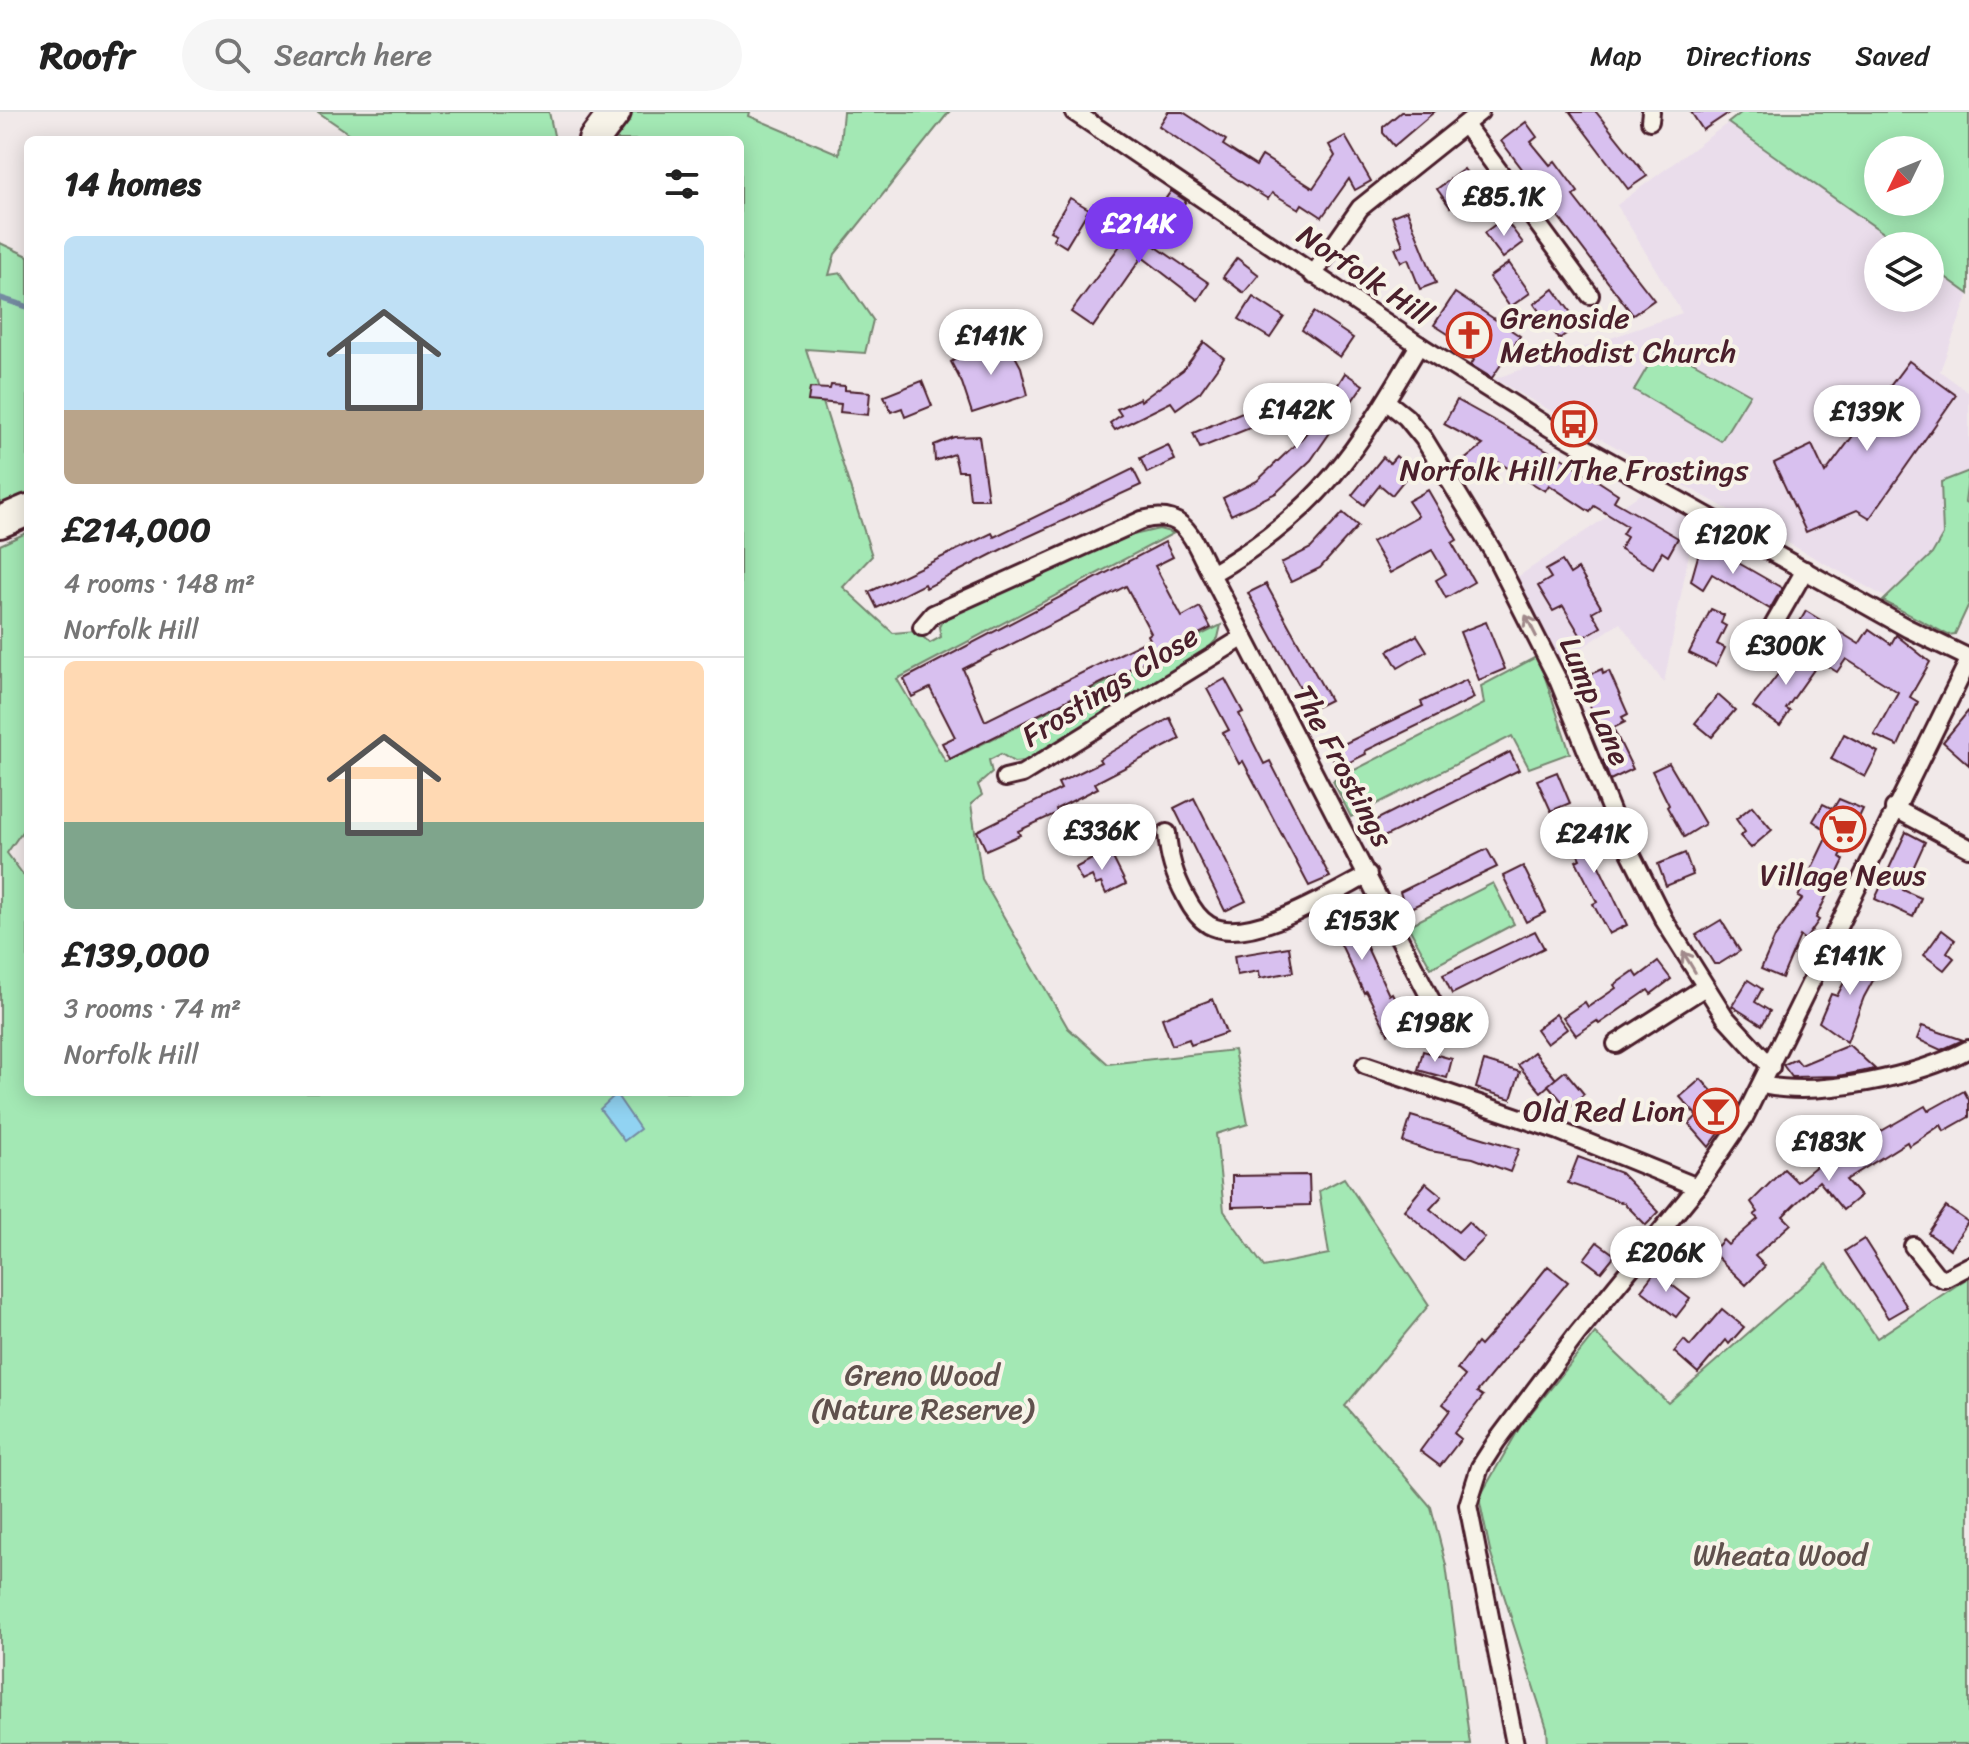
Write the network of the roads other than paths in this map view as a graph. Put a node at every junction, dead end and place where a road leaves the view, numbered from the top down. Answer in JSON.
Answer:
{"nodes":[{"id":1,"x":615,"y":112,"type":"edge"},
{"id":2,"x":1074,"y":112,"type":"edge"},
{"id":3,"x":1480,"y":112,"type":"edge"},
{"id":4,"x":1465,"y":125,"type":"junction"},
{"id":5,"x":597,"y":136,"type":"edge"},
{"id":6,"x":1313,"y":275,"type":"junction"},
{"id":7,"x":1590,"y":295,"type":"dead end"},
{"id":8,"x":1419,"y":345,"type":"junction"},
{"id":9,"x":1386,"y":401,"type":"junction"},
{"id":10,"x":24,"y":512,"type":"edge"},
{"id":11,"x":0,"y":522,"type":"edge"},
{"id":12,"x":1805,"y":570,"type":"junction"},
{"id":13,"x":1211,"y":574,"type":"junction"},
{"id":14,"x":922,"y":627,"type":"dead end"},
{"id":15,"x":1244,"y":637,"type":"junction"},
{"id":16,"x":1761,"y":647,"type":"dead end"},
{"id":17,"x":1969,"y":659,"type":"edge"},
{"id":18,"x":1005,"y":778,"type":"dead end"},
{"id":19,"x":1894,"y":808,"type":"junction"},
{"id":20,"x":1167,"y":833,"type":"dead end"},
{"id":21,"x":1969,"y":848,"type":"edge"},
{"id":22,"x":1368,"y":875,"type":"junction"},
{"id":23,"x":1705,"y":987,"type":"junction"},
{"id":24,"x":1445,"y":1027,"type":"dead end"},
{"id":25,"x":1616,"y":1044,"type":"dead end"},
{"id":26,"x":1969,"y":1049,"type":"edge"},
{"id":27,"x":1365,"y":1065,"type":"dead end"},
{"id":28,"x":1771,"y":1067,"type":"junction"},
{"id":29,"x":1762,"y":1085,"type":"junction"},
{"id":30,"x":1697,"y":1187,"type":"junction"},
{"id":31,"x":1913,"y":1246,"type":"dead end"},
{"id":32,"x":1969,"y":1266,"type":"edge"},
{"id":33,"x":1515,"y":1744,"type":"edge"}],
"edges":[{"from":1,"to":5,"type":"highway"},
{"from":2,"to":6,"type":"street","name":"Norfolk Hill"},
{"from":3,"to":4,"type":"street"},
{"from":4,"to":6,"type":"street"},
{"from":4,"to":7,"type":"street"},
{"from":6,"to":8,"type":"street","name":"Norfolk Hill"},
{"from":8,"to":9,"type":"street"},
{"from":8,"to":12,"type":"street","name":"Norfolk Hill"},
{"from":9,"to":13,"type":"street"},
{"from":23,"to":9,"type":"street","name":"Lump Lane","one_way":true},
{"from":10,"to":11,"type":"highway"},
{"from":12,"to":16,"type":"street"},
{"from":12,"to":17,"type":"street","name":"Norfolk Hill"},
{"from":13,"to":14,"type":"street","name":"The Frostings"},
{"from":13,"to":15,"type":"street","name":"The Frostings"},
{"from":15,"to":18,"type":"street","name":"Frostings Close"},
{"from":15,"to":22,"type":"street","name":"The Frostings"},
{"from":17,"to":19,"type":"street"},
{"from":19,"to":21,"type":"street"},
{"from":19,"to":28,"type":"street"},
{"from":20,"to":22,"type":"street"},
{"from":22,"to":24,"type":"street","name":"The Frostings"},
{"from":23,"to":25,"type":"street"},
{"from":23,"to":28,"type":"street","name":"Lump Lane"},
{"from":26,"to":29,"type":"street"},
{"from":27,"to":30,"type":"street"},
{"from":28,"to":29,"type":"street"},
{"from":29,"to":30,"type":"street"},
{"from":30,"to":33,"type":"street"},
{"from":31,"to":32,"type":"street"}]}
